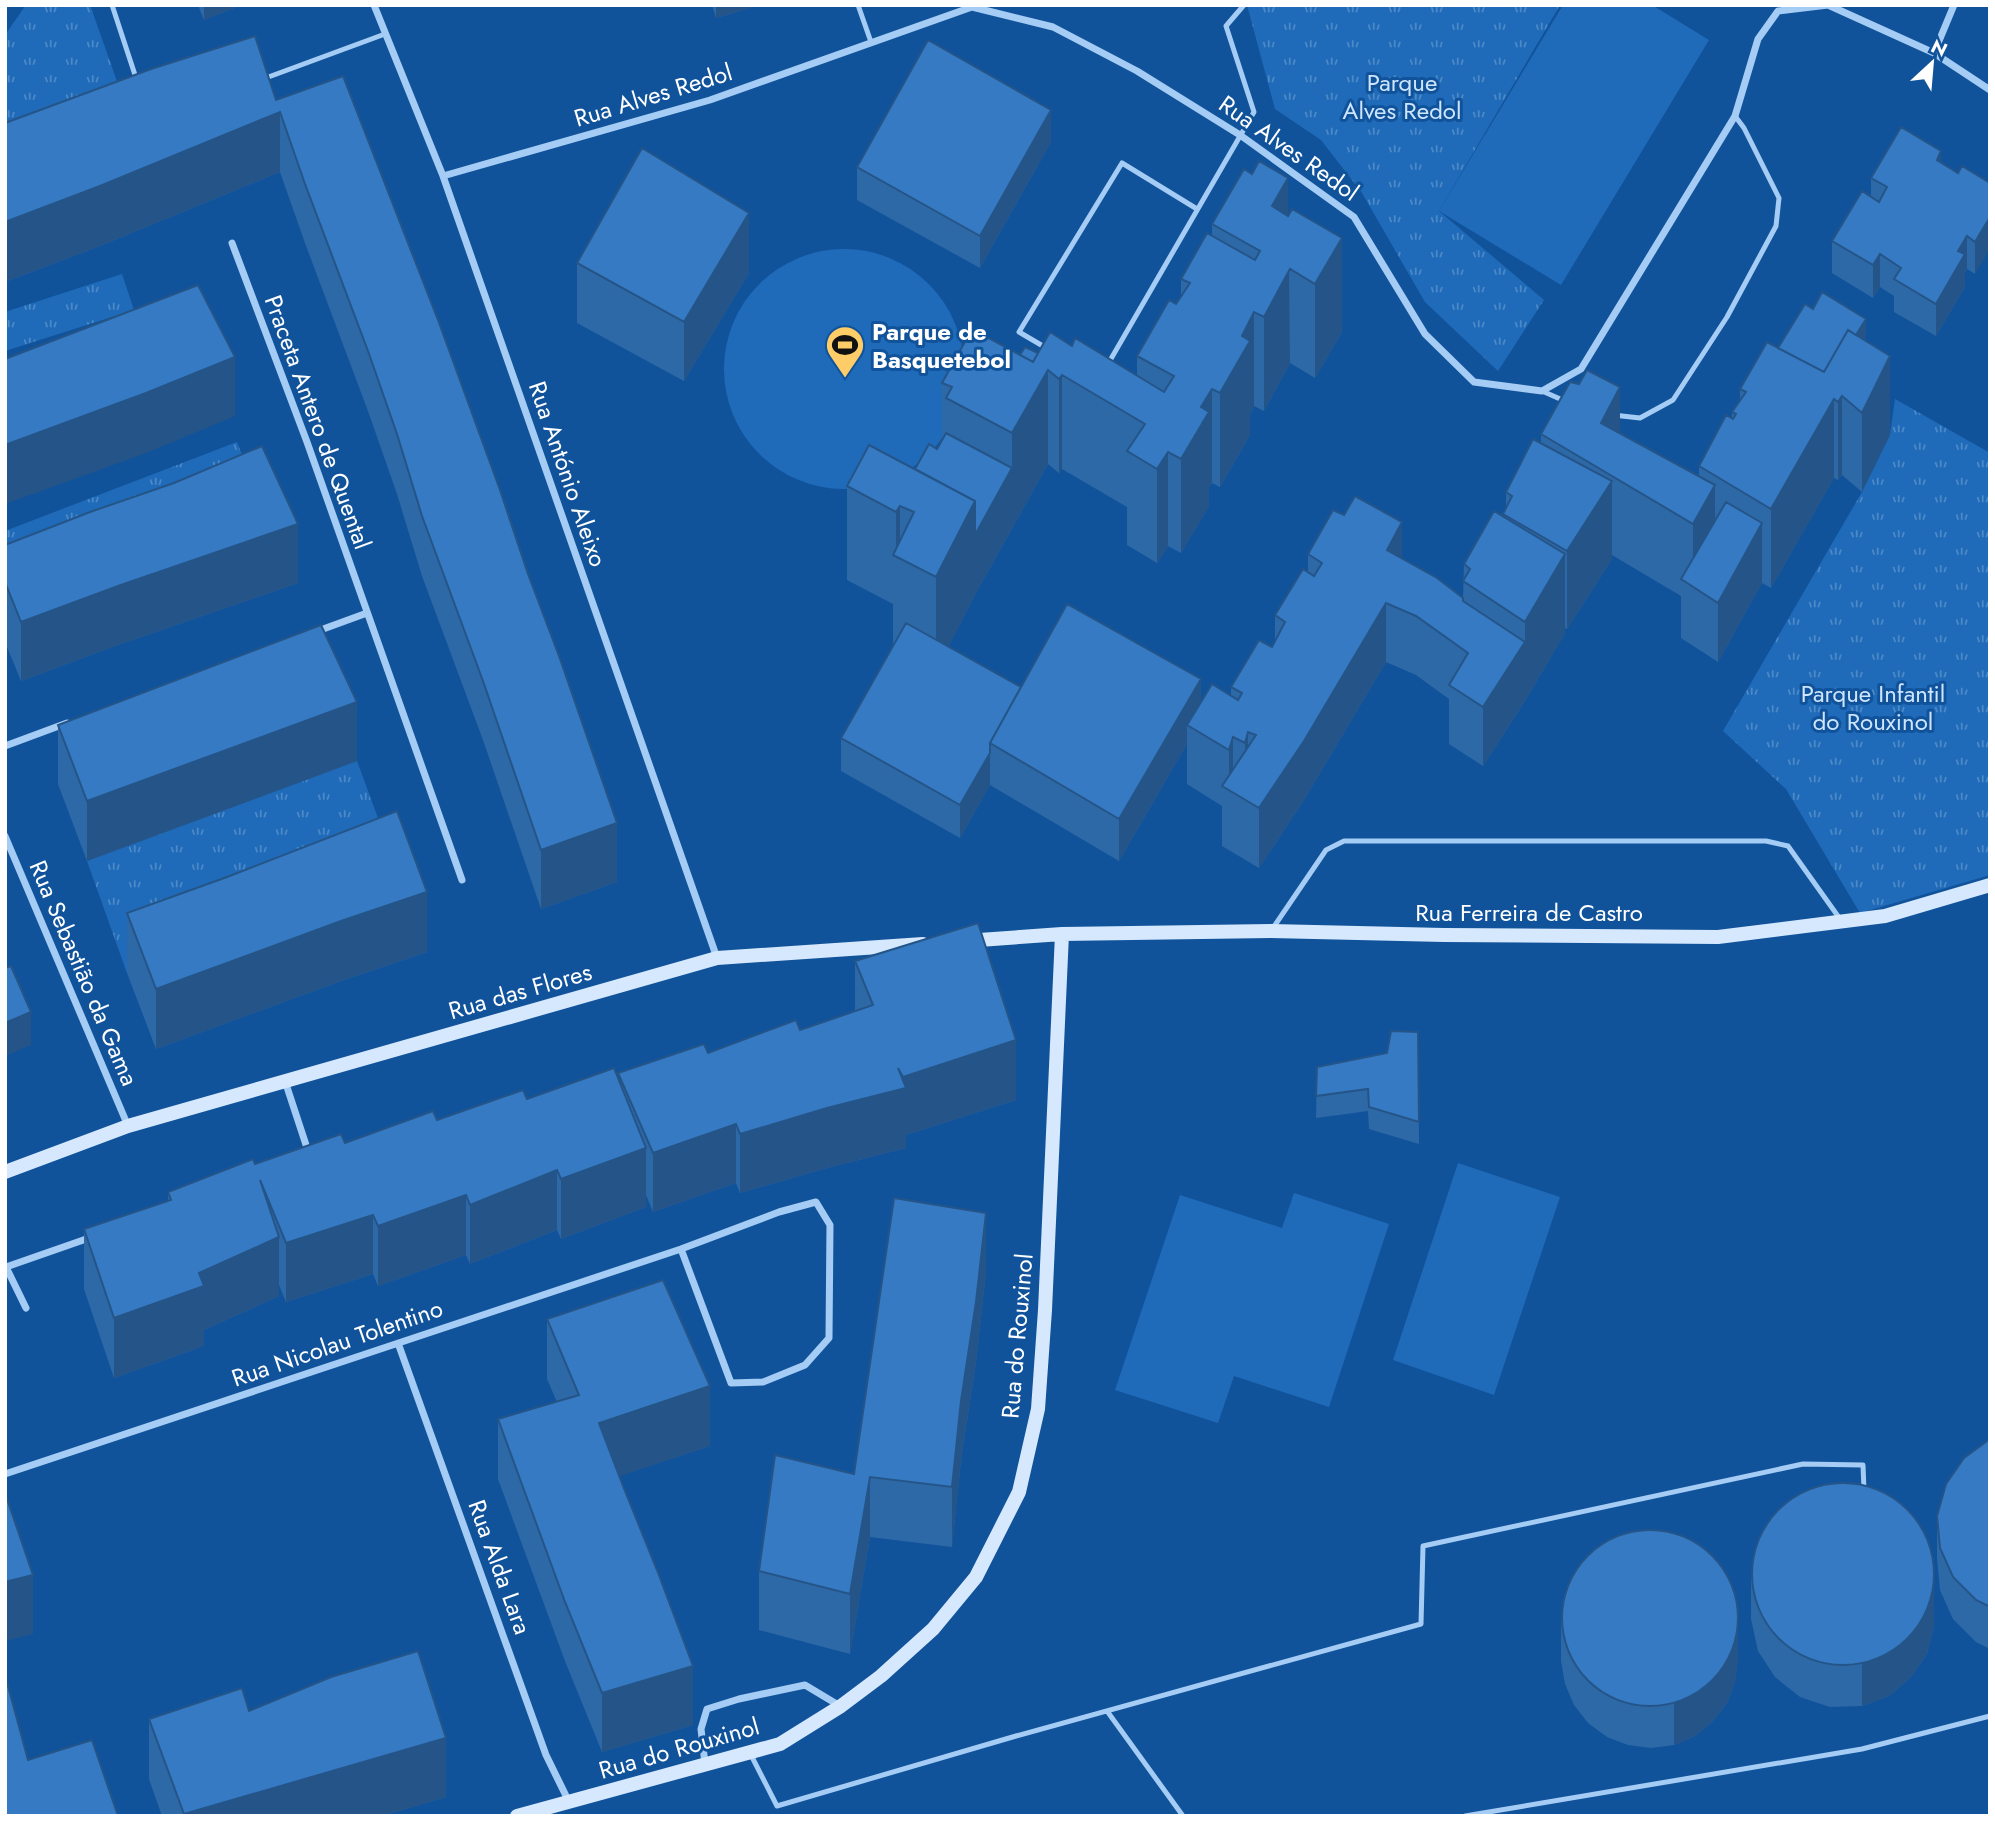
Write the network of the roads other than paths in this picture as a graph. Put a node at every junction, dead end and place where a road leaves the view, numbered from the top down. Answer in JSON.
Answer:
{"nodes":[{"id":1,"x":112,"y":5,"type":"edge"},
{"id":2,"x":374,"y":5,"type":"edge"},
{"id":3,"x":858,"y":5,"type":"edge"},
{"id":4,"x":1244,"y":5,"type":"edge"},
{"id":5,"x":1828,"y":5,"type":"edge"},
{"id":6,"x":1954,"y":5,"type":"edge"},
{"id":7,"x":385,"y":34,"type":"junction"},
{"id":8,"x":871,"y":42,"type":"junction"},
{"id":9,"x":1934,"y":53,"type":"junction"},
{"id":10,"x":254,"y":82,"type":"edge"},
{"id":11,"x":1990,"y":90,"type":"edge"},
{"id":12,"x":141,"y":94,"type":"edge"},
{"id":13,"x":1735,"y":116,"type":"junction"},
{"id":14,"x":1240,"y":135,"type":"junction"},
{"id":15,"x":443,"y":176,"type":"junction"},
{"id":16,"x":1197,"y":209,"type":"junction"},
{"id":17,"x":232,"y":243,"type":"dead end"},
{"id":18,"x":1054,"y":352,"type":"edge"},
{"id":19,"x":1105,"y":369,"type":"edge"},
{"id":20,"x":1542,"y":391,"type":"junction"},
{"id":21,"x":1576,"y":406,"type":"edge"},
{"id":22,"x":1600,"y":413,"type":"edge"},
{"id":23,"x":367,"y":613,"type":"junction"},
{"id":24,"x":303,"y":637,"type":"edge"},
{"id":25,"x":70,"y":722,"type":"edge"},
{"id":26,"x":5,"y":746,"type":"edge"},
{"id":27,"x":5,"y":836,"type":"edge"},
{"id":28,"x":462,"y":880,"type":"dead end"},
{"id":29,"x":1990,"y":885,"type":"edge"},
{"id":30,"x":1842,"y":921,"type":"junction"},
{"id":31,"x":1270,"y":931,"type":"junction"},
{"id":32,"x":1062,"y":934,"type":"junction"},
{"id":33,"x":717,"y":958,"type":"junction"},
{"id":34,"x":285,"y":1081,"type":"junction"},
{"id":35,"x":128,"y":1126,"type":"junction"},
{"id":36,"x":310,"y":1160,"type":"edge"},
{"id":37,"x":5,"y":1172,"type":"edge"},
{"id":38,"x":94,"y":1236,"type":"edge"},
{"id":39,"x":681,"y":1249,"type":"junction"},
{"id":40,"x":26,"y":1308,"type":"dead end"},
{"id":41,"x":398,"y":1343,"type":"junction"},
{"id":42,"x":5,"y":1474,"type":"edge"},
{"id":43,"x":1865,"y":1497,"type":"edge"},
{"id":44,"x":841,"y":1706,"type":"junction"},
{"id":45,"x":1107,"y":1711,"type":"junction"},
{"id":46,"x":1990,"y":1716,"type":"edge"},
{"id":47,"x":749,"y":1752,"type":"junction"},
{"id":48,"x":705,"y":1765,"type":"junction"},
{"id":49,"x":569,"y":1802,"type":"junction"},
{"id":50,"x":517,"y":1816,"type":"edge"},
{"id":51,"x":1183,"y":1816,"type":"edge"},
{"id":52,"x":1465,"y":1816,"type":"edge"}],
"edges":[{"from":1,"to":12,"type":"lane"},
{"from":2,"to":7,"type":"street","name":"Rua António Aleixo"},
{"from":3,"to":8,"type":"lane"},
{"from":4,"to":14,"type":"lane"},
{"from":5,"to":9,"type":"street"},
{"from":5,"to":13,"type":"street"},
{"from":6,"to":9,"type":"street"},
{"from":7,"to":10,"type":"lane"},
{"from":7,"to":15,"type":"street","name":"Rua António Aleixo"},
{"from":8,"to":14,"type":"street","name":"Rua Alves Redol"},
{"from":8,"to":15,"type":"street","name":"Rua Alves Redol"},
{"from":9,"to":11,"type":"street"},
{"from":13,"to":20,"type":"street"},
{"from":13,"to":22,"type":"lane"},
{"from":14,"to":16,"type":"lane"},
{"from":14,"to":20,"type":"street","name":"Rua Alves Redol"},
{"from":15,"to":33,"type":"street","name":"Rua António Aleixo"},
{"from":16,"to":18,"type":"lane"},
{"from":16,"to":19,"type":"lane"},
{"from":17,"to":23,"type":"street","name":"Praceta Antero de Quental"},
{"from":20,"to":21,"type":"lane"},
{"from":23,"to":24,"type":"street"},
{"from":23,"to":28,"type":"street","name":"Praceta Antero de Quental"},
{"from":25,"to":26,"type":"street"},
{"from":27,"to":35,"type":"street","name":"Rua Sebastião da Gama"},
{"from":29,"to":30,"type":"main road","name":"Rua Ferreira de Castro"},
{"from":30,"to":31,"type":"main road","name":"Rua Ferreira de Castro"},
{"from":30,"to":31,"type":"lane"},
{"from":31,"to":32,"type":"main road","name":"Rua Ferreira de Castro"},
{"from":32,"to":33,"type":"main road","name":"Rua das Flores"},
{"from":32,"to":44,"type":"main road","name":"Rua do Rouxinol"},
{"from":33,"to":34,"type":"main road","name":"Rua das Flores"},
{"from":34,"to":35,"type":"main road","name":"Rua das Flores"},
{"from":34,"to":36,"type":"street"},
{"from":35,"to":37,"type":"main road","name":"Rua das Flores"},
{"from":38,"to":40,"type":"street"},
{"from":39,"to":39,"type":"street","name":"Rua Nicolau Tolentino"},
{"from":39,"to":41,"type":"street","name":"Rua Nicolau Tolentino"},
{"from":41,"to":42,"type":"street","name":"Rua Nicolau Tolentino"},
{"from":41,"to":49,"type":"street","name":"Rua Alda Lara"},
{"from":43,"to":45,"type":"lane"},
{"from":44,"to":47,"type":"main road","name":"Rua do Rouxinol"},
{"from":44,"to":48,"type":"street"},
{"from":45,"to":47,"type":"lane"},
{"from":45,"to":51,"type":"lane"},
{"from":46,"to":52,"type":"lane"},
{"from":47,"to":48,"type":"main road","name":"Rua do Rouxinol"},
{"from":48,"to":49,"type":"main road","name":"Rua do Rouxinol"},
{"from":49,"to":50,"type":"main road","name":"Rua do Rouxinol"}]}
